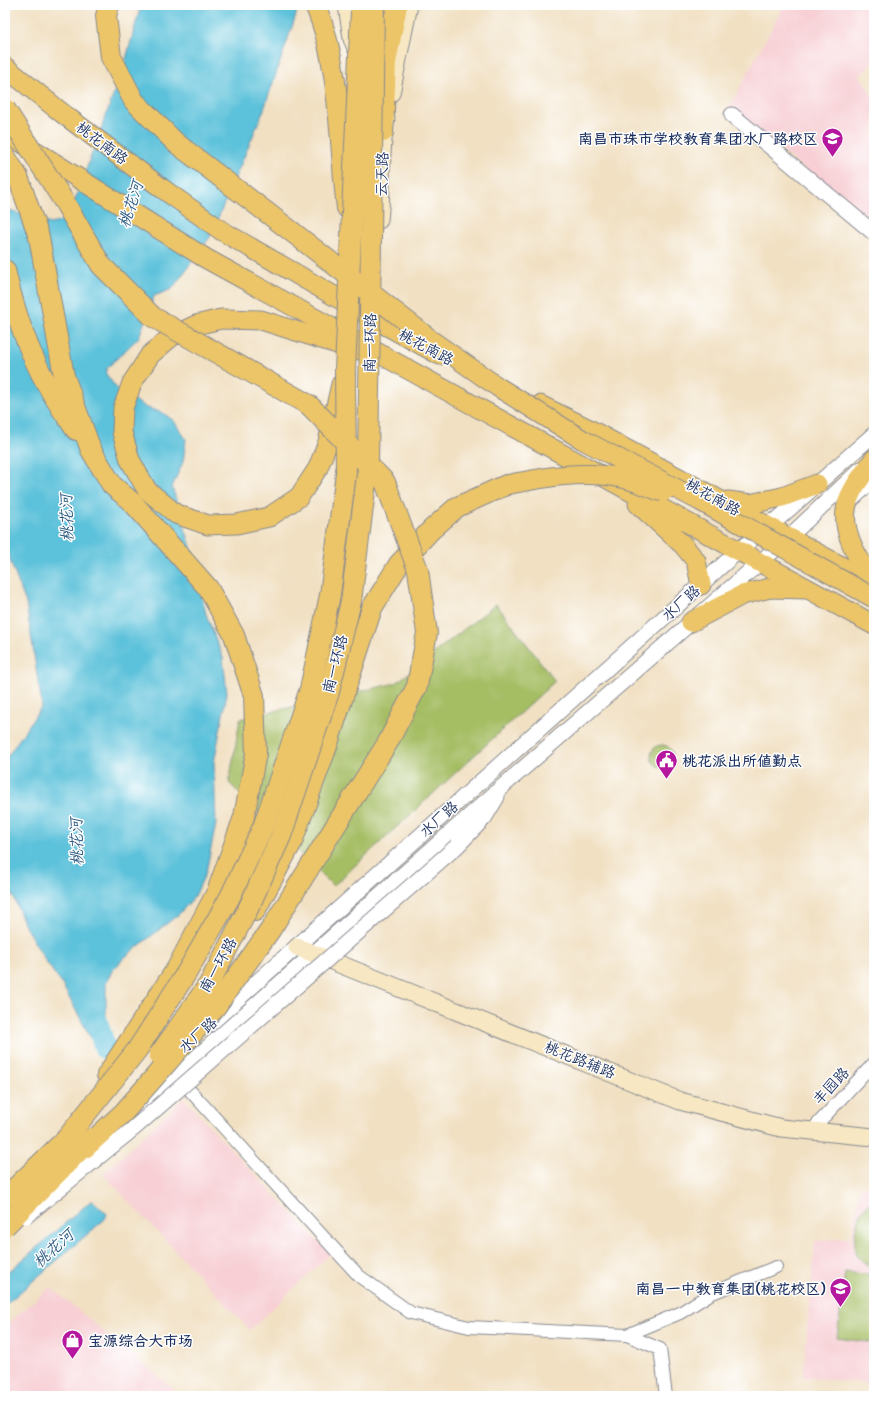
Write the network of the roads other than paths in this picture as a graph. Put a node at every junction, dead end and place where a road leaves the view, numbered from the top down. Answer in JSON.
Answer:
{"nodes":[{"id":1,"x":109,"y":5,"type":"edge"},
{"id":2,"x":315,"y":5,"type":"edge"},
{"id":3,"x":347,"y":5,"type":"edge"},
{"id":4,"x":362,"y":5,"type":"edge"},
{"id":5,"x":374,"y":5,"type":"edge"},
{"id":6,"x":379,"y":5,"type":"edge"},
{"id":7,"x":397,"y":5,"type":"edge"},
{"id":8,"x":409,"y":5,"type":"edge"},
{"id":9,"x":5,"y":67,"type":"edge"},
{"id":10,"x":367,"y":75,"type":"junction"},
{"id":11,"x":5,"y":109,"type":"edge"},
{"id":12,"x":732,"y":115,"type":"dead end"},
{"id":13,"x":5,"y":132,"type":"edge"},
{"id":14,"x":383,"y":132,"type":"junction"},
{"id":15,"x":5,"y":156,"type":"edge"},
{"id":16,"x":874,"y":233,"type":"edge"},
{"id":17,"x":351,"y":242,"type":"junction"},
{"id":18,"x":5,"y":270,"type":"edge"},
{"id":19,"x":346,"y":303,"type":"junction"},
{"id":20,"x":367,"y":315,"type":"junction"},
{"id":21,"x":342,"y":333,"type":"junction"},
{"id":22,"x":428,"y":338,"type":"joint"},
{"id":23,"x":363,"y":345,"type":"junction"},
{"id":24,"x":388,"y":360,"type":"junction"},
{"id":25,"x":344,"y":370,"type":"junction"},
{"id":26,"x":874,"y":426,"type":"edge"},
{"id":27,"x":874,"y":434,"type":"edge"},
{"id":28,"x":91,"y":450,"type":"junction"},
{"id":29,"x":874,"y":458,"type":"edge"},
{"id":30,"x":874,"y":481,"type":"edge"},
{"id":31,"x":614,"y":483,"type":"junction"},
{"id":32,"x":817,"y":484,"type":"junction"},
{"id":33,"x":506,"y":485,"type":"joint"},
{"id":34,"x":720,"y":501,"type":"junction"},
{"id":35,"x":847,"y":506,"type":"junction"},
{"id":36,"x":767,"y":526,"type":"junction"},
{"id":37,"x":788,"y":538,"type":"junction"},
{"id":38,"x":739,"y":551,"type":"junction"},
{"id":39,"x":760,"y":562,"type":"junction"},
{"id":40,"x":874,"y":584,"type":"edge"},
{"id":41,"x":701,"y":585,"type":"junction"},
{"id":42,"x":810,"y":590,"type":"junction"},
{"id":43,"x":874,"y":598,"type":"edge"},
{"id":44,"x":874,"y":605,"type":"edge"},
{"id":45,"x":691,"y":622,"type":"junction"},
{"id":46,"x":874,"y":625,"type":"edge"},
{"id":47,"x":503,"y":786,"type":"junction"},
{"id":48,"x":297,"y":946,"type":"junction"},
{"id":49,"x":314,"y":954,"type":"junction"},
{"id":50,"x":209,"y":984,"type":"junction"},
{"id":51,"x":874,"y":1063,"type":"edge"},
{"id":52,"x":184,"y":1084,"type":"junction"},
{"id":53,"x":811,"y":1130,"type":"junction"},
{"id":54,"x":874,"y":1137,"type":"edge"},
{"id":55,"x":66,"y":1139,"type":"junction"},
{"id":56,"x":85,"y":1148,"type":"junction"},
{"id":57,"x":5,"y":1198,"type":"edge"},
{"id":58,"x":5,"y":1204,"type":"edge"},
{"id":59,"x":5,"y":1226,"type":"edge"},
{"id":60,"x":5,"y":1233,"type":"edge"},
{"id":61,"x":776,"y":1268,"type":"dead end"},
{"id":62,"x":626,"y":1335,"type":"junction"},
{"id":63,"x":666,"y":1396,"type":"edge"}],
"edges":[{"from":1,"to":22,"type":"highway","bridge":true},
{"from":2,"to":17,"type":"highway","bridge":true},
{"from":3,"to":10,"type":"main road"},
{"from":4,"to":17,"type":"highway","name":"南一环路","bridge":true},
{"from":5,"to":50,"type":"highway","name":"南一环路","bridge":true},
{"from":6,"to":10,"type":"main road","name":"云天路"},
{"from":7,"to":14,"type":"highway"},
{"from":8,"to":14,"type":"main road","name":"云天路"},
{"from":9,"to":19,"type":"main road","name":"桃花南路"},
{"from":10,"to":19,"type":"main road","name":"云天路"},
{"from":11,"to":56,"type":"highway","bridge":true},
{"from":12,"to":16,"type":"street"},
{"from":13,"to":21,"type":"main road","name":"桃花南路"},
{"from":14,"to":20,"type":"main road","name":"云天路"},
{"from":15,"to":28,"type":"highway"},
{"from":17,"to":25,"type":"highway","name":"南一环路","bridge":true},
{"from":18,"to":28,"type":"highway"},
{"from":19,"to":20,"type":"main road","name":"桃花南路"},
{"from":19,"to":21,"type":"main road","name":"云天路"},
{"from":20,"to":23,"type":"main road","name":"云天路"},
{"from":20,"to":34,"type":"main road","name":"桃花南路"},
{"from":21,"to":23,"type":"main road","name":"桃花南路"},
{"from":22,"to":43,"type":"main road","bridge":true},
{"from":23,"to":24,"type":"main road","name":"桃花南路"},
{"from":24,"to":25,"type":"main road","bridge":true},
{"from":24,"to":31,"type":"main road","name":"桃花南路"},
{"from":25,"to":55,"type":"highway","name":"南一环路","bridge":true},
{"from":26,"to":32,"type":"street"},
{"from":27,"to":32,"type":"street","name":"水厂路"},
{"from":28,"to":55,"type":"highway","bridge":true},
{"from":29,"to":35,"type":"main road"},
{"from":29,"to":37,"type":"street","name":"水厂路"},
{"from":30,"to":35,"type":"street"},
{"from":31,"to":38,"type":"main road","name":"桃花南路"},
{"from":31,"to":41,"type":"main road"},
{"from":32,"to":34,"type":"main road"},
{"from":32,"to":36,"type":"street","name":"水厂路"},
{"from":33,"to":44,"type":"main road","bridge":true},
{"from":33,"to":50,"type":"highway","bridge":true},
{"from":34,"to":36,"type":"main road","name":"桃花南路"},
{"from":35,"to":40,"type":"main road"},
{"from":36,"to":37,"type":"main road","name":"桃花南路"},
{"from":36,"to":38,"type":"street","name":"水厂路"},
{"from":37,"to":39,"type":"street","name":"水厂路"},
{"from":37,"to":40,"type":"main road","name":"桃花南路"},
{"from":38,"to":39,"type":"main road","name":"桃花南路"},
{"from":38,"to":41,"type":"street","name":"水厂路"},
{"from":39,"to":42,"type":"main road","name":"桃花南路"},
{"from":39,"to":45,"type":"street","name":"水厂路"},
{"from":41,"to":48,"type":"street","name":"水厂路"},
{"from":42,"to":45,"type":"main road"},
{"from":42,"to":46,"type":"main road","name":"桃花南路"},
{"from":45,"to":47,"type":"street","name":"水厂路"},
{"from":47,"to":49,"type":"street","name":"水厂路"},
{"from":47,"to":52,"type":"street","bridge":true},
{"from":48,"to":49,"type":"main road","name":"桃花路辅路"},
{"from":48,"to":58,"type":"street","name":"水厂路"},
{"from":49,"to":53,"type":"main road","name":"桃花路辅路"},
{"from":49,"to":59,"type":"street","name":"水厂路"},
{"from":50,"to":56,"type":"highway","name":"南一环路","bridge":true},
{"from":51,"to":53,"type":"street","name":"丰园路"},
{"from":52,"to":60,"type":"street","bridge":true},
{"from":52,"to":62,"type":"street"},
{"from":53,"to":54,"type":"main road","name":"桃花路辅路"},
{"from":55,"to":57,"type":"highway","name":"南一环路","bridge":true},
{"from":56,"to":59,"type":"highway","name":"南一环路","bridge":true},
{"from":61,"to":62,"type":"street"},
{"from":62,"to":63,"type":"street"}]}
